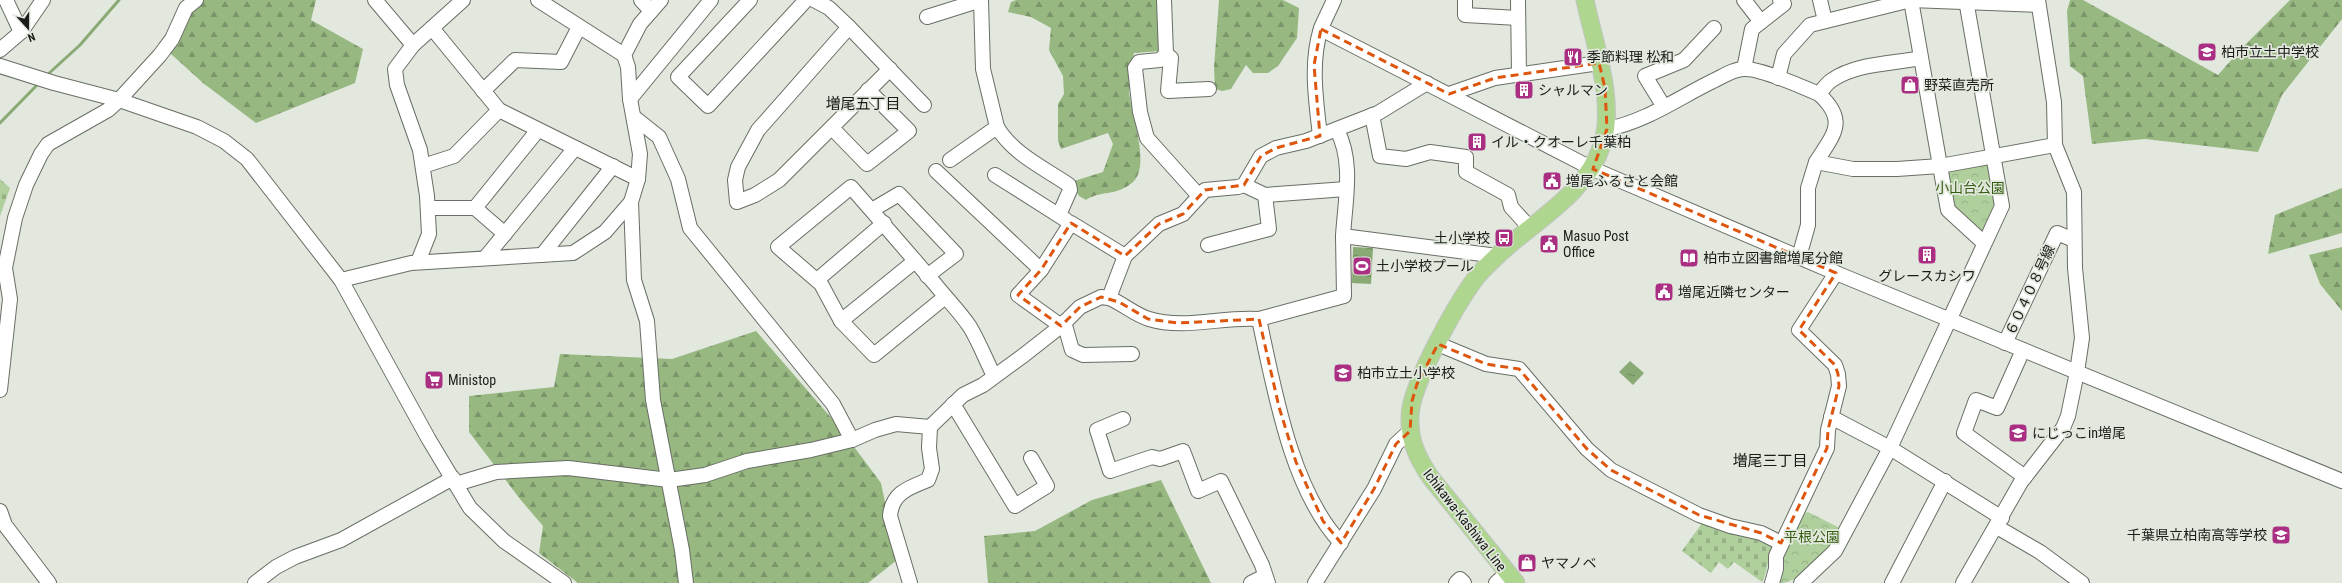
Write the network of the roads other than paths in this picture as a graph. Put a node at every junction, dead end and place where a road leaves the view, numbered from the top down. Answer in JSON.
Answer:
{"nodes":[{"id":1,"x":6,"y":0,"type":"edge"},
{"id":2,"x":43,"y":0,"type":"edge"},
{"id":3,"x":196,"y":0,"type":"edge"},
{"id":4,"x":464,"y":0,"type":"edge"},
{"id":5,"x":538,"y":0,"type":"edge"},
{"id":6,"x":641,"y":0,"type":"edge"},
{"id":7,"x":661,"y":0,"type":"edge"},
{"id":8,"x":711,"y":0,"type":"edge"},
{"id":9,"x":750,"y":0,"type":"edge"},
{"id":10,"x":806,"y":0,"type":"edge"},
{"id":11,"x":981,"y":0,"type":"edge"},
{"id":12,"x":1164,"y":0,"type":"edge"},
{"id":13,"x":1334,"y":0,"type":"edge"},
{"id":14,"x":1465,"y":0,"type":"edge"},
{"id":15,"x":1518,"y":0,"type":"edge"},
{"id":16,"x":1585,"y":0,"type":"edge"},
{"id":17,"x":1744,"y":0,"type":"edge"},
{"id":18,"x":1780,"y":0,"type":"edge"},
{"id":19,"x":1820,"y":0,"type":"edge"},
{"id":20,"x":1911,"y":0,"type":"edge"},
{"id":21,"x":1966,"y":1,"type":"edge"},
{"id":22,"x":382,"y":2,"type":"edge"},
{"id":23,"x":825,"y":2,"type":"edge"},
{"id":24,"x":2038,"y":2,"type":"edge"},
{"id":25,"x":651,"y":11,"type":"junction"},
{"id":26,"x":928,"y":17,"type":"dead end"},
{"id":27,"x":1518,"y":18,"type":"junction"},
{"id":28,"x":1825,"y":21,"type":"junction"},
{"id":29,"x":1761,"y":22,"type":"junction"},
{"id":30,"x":579,"y":27,"type":"junction"},
{"id":31,"x":849,"y":27,"type":"junction"},
{"id":32,"x":432,"y":28,"type":"junction"},
{"id":33,"x":1321,"y":28,"type":"junction"},
{"id":34,"x":1714,"y":28,"type":"dead end"},
{"id":35,"x":21,"y":32,"type":"junction"},
{"id":36,"x":413,"y":45,"type":"junction"},
{"id":37,"x":0,"y":50,"type":"edge"},
{"id":38,"x":1166,"y":54,"type":"junction"},
{"id":39,"x":624,"y":55,"type":"junction"},
{"id":40,"x":1921,"y":58,"type":"junction"},
{"id":41,"x":1599,"y":63,"type":"junction"},
{"id":42,"x":0,"y":66,"type":"edge"},
{"id":43,"x":890,"y":69,"type":"junction"},
{"id":44,"x":1744,"y":69,"type":"junction"},
{"id":45,"x":1519,"y":74,"type":"junction"},
{"id":46,"x":1778,"y":78,"type":"junction"},
{"id":47,"x":1427,"y":83,"type":"junction"},
{"id":48,"x":1209,"y":89,"type":"dead end"},
{"id":49,"x":868,"y":90,"type":"junction"},
{"id":50,"x":484,"y":91,"type":"junction"},
{"id":51,"x":1449,"y":94,"type":"junction"},
{"id":52,"x":1819,"y":94,"type":"junction"},
{"id":53,"x":630,"y":99,"type":"junction"},
{"id":54,"x":119,"y":100,"type":"junction"},
{"id":55,"x":924,"y":105,"type":"dead end"},
{"id":56,"x":1664,"y":107,"type":"junction"},
{"id":57,"x":499,"y":110,"type":"junction"},
{"id":58,"x":1372,"y":115,"type":"junction"},
{"id":59,"x":635,"y":118,"type":"junction"},
{"id":60,"x":997,"y":127,"type":"junction"},
{"id":61,"x":832,"y":128,"type":"junction"},
{"id":62,"x":1607,"y":129,"type":"junction"},
{"id":63,"x":538,"y":130,"type":"junction"},
{"id":64,"x":1338,"y":130,"type":"junction"},
{"id":65,"x":1320,"y":136,"type":"junction"},
{"id":66,"x":2055,"y":145,"type":"junction"},
{"id":67,"x":575,"y":148,"type":"junction"},
{"id":68,"x":1994,"y":156,"type":"junction"},
{"id":69,"x":950,"y":160,"type":"dead end"},
{"id":70,"x":1816,"y":162,"type":"junction"},
{"id":71,"x":423,"y":166,"type":"junction"},
{"id":72,"x":613,"y":166,"type":"junction"},
{"id":73,"x":1940,"y":166,"type":"junction"},
{"id":74,"x":1593,"y":169,"type":"junction"},
{"id":75,"x":936,"y":171,"type":"dead end"},
{"id":76,"x":995,"y":175,"type":"dead end"},
{"id":77,"x":638,"y":179,"type":"junction"},
{"id":78,"x":1244,"y":185,"type":"junction"},
{"id":79,"x":1346,"y":189,"type":"junction"},
{"id":80,"x":1265,"y":195,"type":"junction"},
{"id":81,"x":1199,"y":196,"type":"junction"},
{"id":82,"x":631,"y":202,"type":"junction"},
{"id":83,"x":428,"y":208,"type":"junction"},
{"id":84,"x":475,"y":208,"type":"junction"},
{"id":85,"x":872,"y":210,"type":"junction"},
{"id":86,"x":1059,"y":215,"type":"junction"},
{"id":87,"x":884,"y":223,"type":"junction"},
{"id":88,"x":1071,"y":223,"type":"junction"},
{"id":89,"x":1530,"y":228,"type":"junction"},
{"id":90,"x":504,"y":234,"type":"junction"},
{"id":91,"x":1343,"y":236,"type":"junction"},
{"id":92,"x":2074,"y":240,"type":"junction"},
{"id":93,"x":1984,"y":243,"type":"junction"},
{"id":94,"x":1208,"y":245,"type":"dead end"},
{"id":95,"x":542,"y":255,"type":"junction"},
{"id":96,"x":1125,"y":256,"type":"junction"},
{"id":97,"x":1497,"y":256,"type":"junction"},
{"id":98,"x":1799,"y":257,"type":"junction"},
{"id":99,"x":485,"y":258,"type":"junction"},
{"id":100,"x":915,"y":261,"type":"junction"},
{"id":101,"x":418,"y":262,"type":"junction"},
{"id":102,"x":1041,"y":270,"type":"junction"},
{"id":103,"x":1836,"y":273,"type":"junction"},
{"id":104,"x":927,"y":276,"type":"junction"},
{"id":105,"x":340,"y":280,"type":"junction"},
{"id":106,"x":817,"y":280,"type":"junction"},
{"id":107,"x":945,"y":297,"type":"junction"},
{"id":108,"x":1109,"y":298,"type":"junction"},
{"id":109,"x":1259,"y":319,"type":"junction"},
{"id":110,"x":1949,"y":320,"type":"junction"},
{"id":111,"x":841,"y":321,"type":"junction"},
{"id":112,"x":1062,"y":324,"type":"junction"},
{"id":113,"x":2005,"y":343,"type":"junction"},
{"id":114,"x":1438,"y":344,"type":"junction"},
{"id":115,"x":2023,"y":350,"type":"junction"},
{"id":116,"x":1132,"y":354,"type":"dead end"},
{"id":117,"x":2078,"y":372,"type":"junction"},
{"id":118,"x":994,"y":376,"type":"junction"},
{"id":119,"x":0,"y":390,"type":"edge"},
{"id":120,"x":953,"y":404,"type":"junction"},
{"id":121,"x":1831,"y":417,"type":"junction"},
{"id":122,"x":1123,"y":419,"type":"dead end"},
{"id":123,"x":930,"y":427,"type":"junction"},
{"id":124,"x":1410,"y":431,"type":"junction"},
{"id":125,"x":852,"y":440,"type":"junction"},
{"id":126,"x":1890,"y":448,"type":"junction"},
{"id":127,"x":1031,"y":458,"type":"dead end"},
{"id":128,"x":2025,"y":477,"type":"junction"},
{"id":129,"x":669,"y":480,"type":"junction"},
{"id":130,"x":454,"y":481,"type":"junction"},
{"id":131,"x":1945,"y":481,"type":"junction"},
{"id":132,"x":2342,"y":481,"type":"edge"},
{"id":133,"x":0,"y":512,"type":"edge"},
{"id":134,"x":1999,"y":522,"type":"junction"},
{"id":135,"x":1341,"y":543,"type":"junction"},
{"id":136,"x":1781,"y":543,"type":"junction"},
{"id":137,"x":1267,"y":579,"type":"edge"},
{"id":138,"x":1506,"y":580,"type":"edge"},
{"id":139,"x":1318,"y":582,"type":"edge"},
{"id":140,"x":49,"y":583,"type":"edge"},
{"id":141,"x":255,"y":583,"type":"edge"},
{"id":142,"x":564,"y":583,"type":"edge"},
{"id":143,"x":686,"y":583,"type":"edge"},
{"id":144,"x":910,"y":583,"type":"edge"},
{"id":145,"x":1251,"y":583,"type":"edge"},
{"id":146,"x":1456,"y":583,"type":"edge"},
{"id":147,"x":1464,"y":583,"type":"edge"},
{"id":148,"x":1772,"y":583,"type":"edge"},
{"id":149,"x":1801,"y":583,"type":"edge"},
{"id":150,"x":1892,"y":583,"type":"edge"},
{"id":151,"x":1964,"y":583,"type":"edge"},
{"id":152,"x":2082,"y":583,"type":"edge"}],
"edges":[{"from":1,"to":35,"type":"street"},
{"from":2,"to":35,"type":"street"},
{"from":3,"to":54,"type":"street"},
{"from":4,"to":32,"type":"street"},
{"from":5,"to":30,"type":"street"},
{"from":6,"to":25,"type":"street"},
{"from":7,"to":25,"type":"street"},
{"from":8,"to":53,"type":"street"},
{"from":9,"to":10,"type":"street"},
{"from":11,"to":26,"type":"street"},
{"from":11,"to":60,"type":"street"},
{"from":12,"to":38,"type":"street"},
{"from":13,"to":33,"type":"street"},
{"from":14,"to":27,"type":"street"},
{"from":15,"to":27,"type":"street"},
{"from":16,"to":41,"type":"main road","name":"Ichikawa-Kashiwa Line"},
{"from":17,"to":29,"type":"street"},
{"from":18,"to":29,"type":"street"},
{"from":19,"to":28,"type":"street"},
{"from":20,"to":21,"type":"street"},
{"from":20,"to":28,"type":"street"},
{"from":20,"to":40,"type":"street"},
{"from":21,"to":24,"type":"street"},
{"from":21,"to":68,"type":"street"},
{"from":22,"to":36,"type":"street"},
{"from":23,"to":31,"type":"street"},
{"from":24,"to":66,"type":"street"},
{"from":25,"to":39,"type":"street"},
{"from":27,"to":45,"type":"street"},
{"from":28,"to":46,"type":"street"},
{"from":29,"to":44,"type":"street"},
{"from":30,"to":39,"type":"street"},
{"from":30,"to":50,"type":"street"},
{"from":31,"to":43,"type":"street"},
{"from":31,"to":61,"type":"street"},
{"from":32,"to":36,"type":"street"},
{"from":32,"to":50,"type":"street"},
{"from":33,"to":47,"type":"street"},
{"from":33,"to":65,"type":"street"},
{"from":34,"to":56,"type":"street"},
{"from":35,"to":37,"type":"street"},
{"from":36,"to":71,"type":"street"},
{"from":38,"to":48,"type":"street"},
{"from":38,"to":81,"type":"street"},
{"from":39,"to":53,"type":"street"},
{"from":40,"to":52,"type":"street"},
{"from":40,"to":73,"type":"street"},
{"from":41,"to":45,"type":"street"},
{"from":41,"to":62,"type":"main road","name":"Ichikawa-Kashiwa Line"},
{"from":42,"to":54,"type":"street"},
{"from":43,"to":49,"type":"street"},
{"from":43,"to":55,"type":"street"},
{"from":44,"to":46,"type":"street"},
{"from":44,"to":56,"type":"street"},
{"from":45,"to":51,"type":"street"},
{"from":46,"to":52,"type":"street"},
{"from":47,"to":51,"type":"street"},
{"from":47,"to":58,"type":"street"},
{"from":49,"to":61,"type":"street"},
{"from":49,"to":61,"type":"street"},
{"from":50,"to":57,"type":"street"},
{"from":51,"to":74,"type":"street"},
{"from":52,"to":70,"type":"street"},
{"from":53,"to":59,"type":"street"},
{"from":54,"to":105,"type":"street"},
{"from":54,"to":119,"type":"street"},
{"from":56,"to":62,"type":"street"},
{"from":57,"to":63,"type":"street"},
{"from":57,"to":71,"type":"street"},
{"from":58,"to":64,"type":"street"},
{"from":58,"to":89,"type":"street"},
{"from":59,"to":77,"type":"street"},
{"from":59,"to":125,"type":"street"},
{"from":60,"to":69,"type":"street"},
{"from":60,"to":86,"type":"street"},
{"from":62,"to":74,"type":"main road","name":"Ichikawa-Kashiwa Line"},
{"from":63,"to":67,"type":"street"},
{"from":63,"to":84,"type":"street"},
{"from":64,"to":65,"type":"street"},
{"from":64,"to":79,"type":"street"},
{"from":65,"to":78,"type":"street"},
{"from":66,"to":68,"type":"street"},
{"from":66,"to":92,"type":"street"},
{"from":67,"to":72,"type":"street"},
{"from":67,"to":90,"type":"street"},
{"from":68,"to":73,"type":"street"},
{"from":68,"to":93,"type":"street"},
{"from":70,"to":73,"type":"street"},
{"from":70,"to":98,"type":"street"},
{"from":71,"to":83,"type":"street"},
{"from":72,"to":77,"type":"street"},
{"from":72,"to":95,"type":"street"},
{"from":73,"to":93,"type":"street"},
{"from":74,"to":89,"type":"main road","name":"Ichikawa-Kashiwa Line"},
{"from":74,"to":98,"type":"street"},
{"from":75,"to":102,"type":"street"},
{"from":76,"to":86,"type":"street"},
{"from":77,"to":82,"type":"street"},
{"from":78,"to":80,"type":"street"},
{"from":78,"to":81,"type":"street"},
{"from":79,"to":80,"type":"street"},
{"from":79,"to":91,"type":"street"},
{"from":80,"to":94,"type":"street"},
{"from":81,"to":96,"type":"street"},
{"from":82,"to":95,"type":"street"},
{"from":82,"to":129,"type":"street"},
{"from":83,"to":84,"type":"street"},
{"from":83,"to":101,"type":"street"},
{"from":84,"to":90,"type":"street"},
{"from":85,"to":87,"type":"street"},
{"from":85,"to":104,"type":"street"},
{"from":85,"to":106,"type":"street"},
{"from":86,"to":88,"type":"street"},
{"from":87,"to":100,"type":"street"},
{"from":87,"to":106,"type":"street"},
{"from":88,"to":96,"type":"street"},
{"from":88,"to":102,"type":"street"},
{"from":89,"to":97,"type":"main road","name":"Ichikawa-Kashiwa Line"},
{"from":90,"to":99,"type":"street"},
{"from":91,"to":97,"type":"street"},
{"from":91,"to":109,"type":"street"},
{"from":92,"to":113,"type":"street","name":"６０４０８号線"},
{"from":92,"to":117,"type":"street"},
{"from":93,"to":110,"type":"street"},
{"from":95,"to":99,"type":"street"},
{"from":96,"to":108,"type":"street"},
{"from":97,"to":114,"type":"main road","name":"Ichikawa-Kashiwa Line"},
{"from":98,"to":103,"type":"street"},
{"from":99,"to":101,"type":"street"},
{"from":100,"to":104,"type":"street"},
{"from":100,"to":111,"type":"street"},
{"from":101,"to":105,"type":"street"},
{"from":102,"to":112,"type":"street"},
{"from":103,"to":110,"type":"street"},
{"from":103,"to":121,"type":"street"},
{"from":104,"to":107,"type":"street"},
{"from":105,"to":130,"type":"street"},
{"from":106,"to":111,"type":"street"},
{"from":107,"to":111,"type":"street"},
{"from":107,"to":118,"type":"street"},
{"from":108,"to":109,"type":"street"},
{"from":108,"to":112,"type":"street"},
{"from":109,"to":135,"type":"street"},
{"from":110,"to":113,"type":"street"},
{"from":110,"to":126,"type":"street"},
{"from":112,"to":116,"type":"street"},
{"from":112,"to":118,"type":"street"},
{"from":113,"to":115,"type":"street"},
{"from":114,"to":124,"type":"main road","name":"Ichikawa-Kashiwa Line"},
{"from":114,"to":136,"type":"street"},
{"from":115,"to":117,"type":"street"},
{"from":115,"to":128,"type":"street"},
{"from":117,"to":128,"type":"street"},
{"from":117,"to":132,"type":"street"},
{"from":118,"to":120,"type":"street"},
{"from":120,"to":123,"type":"street"},
{"from":120,"to":127,"type":"street"},
{"from":121,"to":126,"type":"street"},
{"from":121,"to":136,"type":"street"},
{"from":122,"to":137,"type":"street"},
{"from":123,"to":125,"type":"street"},
{"from":123,"to":144,"type":"street"},
{"from":124,"to":135,"type":"street"},
{"from":124,"to":138,"type":"main road","name":"Ichikawa-Kashiwa Line"},
{"from":125,"to":129,"type":"street"},
{"from":126,"to":131,"type":"street"},
{"from":126,"to":149,"type":"street"},
{"from":128,"to":134,"type":"street"},
{"from":129,"to":130,"type":"street"},
{"from":129,"to":143,"type":"street"},
{"from":130,"to":141,"type":"street"},
{"from":130,"to":142,"type":"street"},
{"from":131,"to":134,"type":"street"},
{"from":131,"to":150,"type":"street"},
{"from":133,"to":140,"type":"street"},
{"from":134,"to":151,"type":"street"},
{"from":134,"to":152,"type":"street"},
{"from":135,"to":139,"type":"street"},
{"from":136,"to":148,"type":"street"},
{"from":137,"to":145,"type":"street"},
{"from":146,"to":147,"type":"street"}]}
